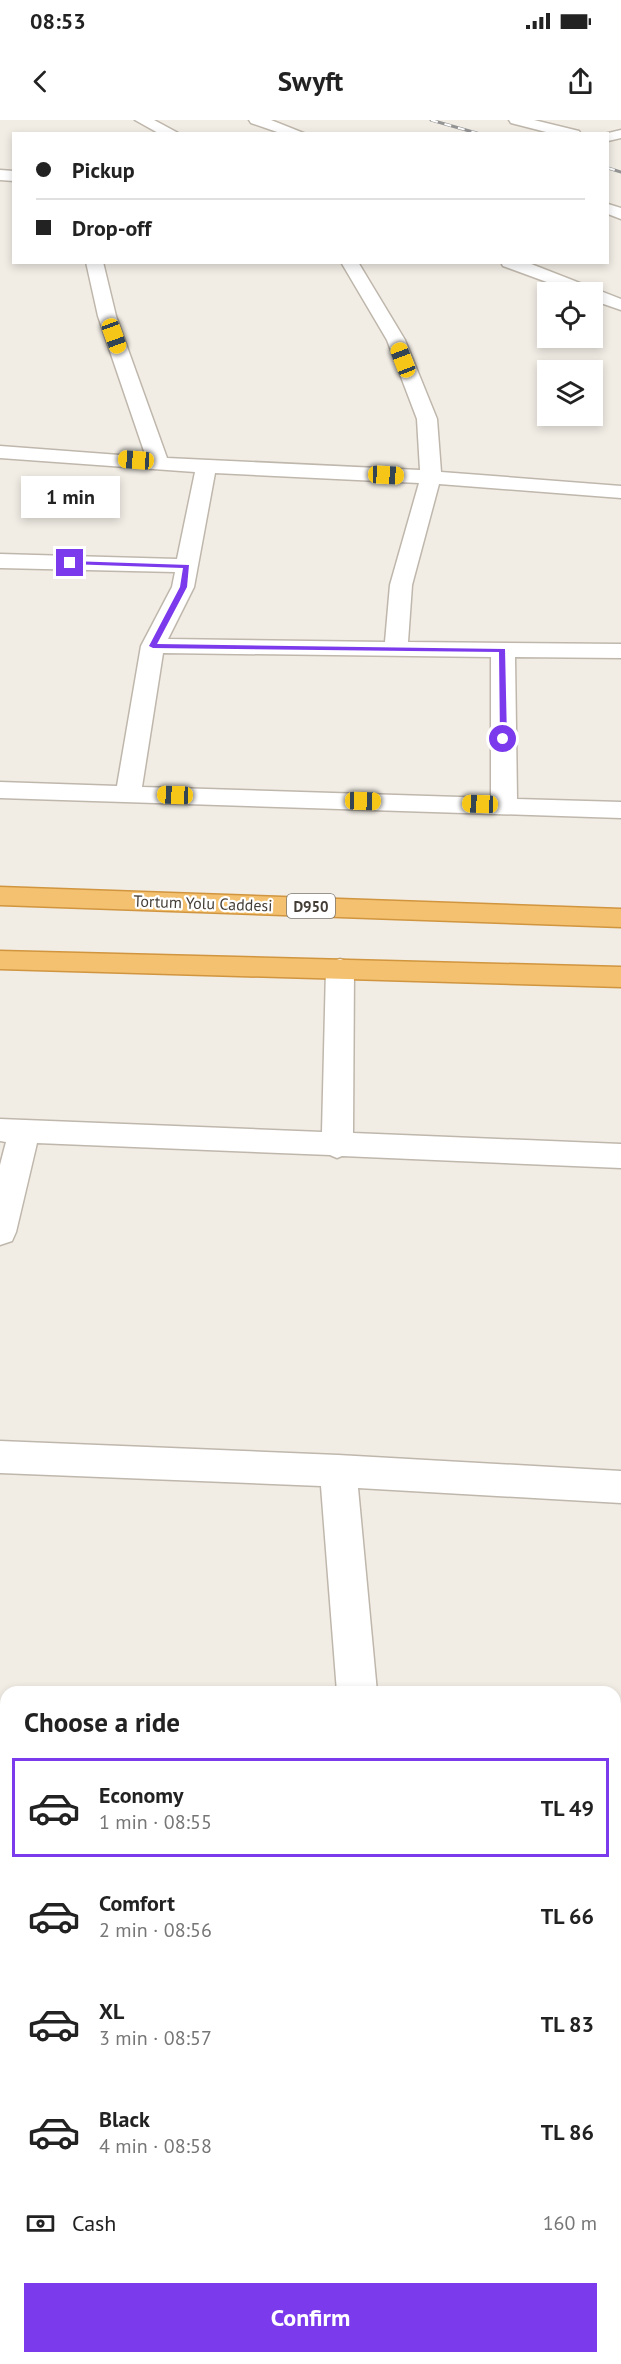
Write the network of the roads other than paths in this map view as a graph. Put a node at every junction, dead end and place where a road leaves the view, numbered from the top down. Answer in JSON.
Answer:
{"nodes":[{"id":1,"x":142,"y":120,"type":"edge"},
{"id":2,"x":256,"y":120,"type":"edge"},
{"id":3,"x":516,"y":120,"type":"edge"},
{"id":4,"x":169,"y":132,"type":"edge"},
{"id":5,"x":293,"y":132,"type":"edge"},
{"id":6,"x":566,"y":132,"type":"edge"},
{"id":7,"x":94,"y":264,"type":"edge"},
{"id":8,"x":350,"y":264,"type":"edge"},
{"id":9,"x":514,"y":264,"type":"edge"},
{"id":10,"x":561,"y":282,"type":"edge"},
{"id":11,"x":612,"y":286,"type":"dead end"},
{"id":12,"x":603,"y":290,"type":"edge"},
{"id":13,"x":603,"y":298,"type":"edge"},
{"id":14,"x":621,"y":305,"type":"edge"},
{"id":15,"x":0,"y":452,"type":"edge"},
{"id":16,"x":158,"y":462,"type":"junction"},
{"id":17,"x":206,"y":467,"type":"junction"},
{"id":18,"x":431,"y":477,"type":"junction"},
{"id":19,"x":621,"y":492,"type":"edge"},
{"id":20,"x":0,"y":561,"type":"edge"},
{"id":21,"x":187,"y":566,"type":"junction"},
{"id":22,"x":153,"y":646,"type":"junction"},
{"id":23,"x":396,"y":649,"type":"junction"},
{"id":24,"x":503,"y":650,"type":"junction"},
{"id":25,"x":621,"y":651,"type":"edge"},
{"id":26,"x":0,"y":790,"type":"edge"},
{"id":27,"x":128,"y":794,"type":"junction"},
{"id":28,"x":504,"y":805,"type":"junction"},
{"id":29,"x":621,"y":810,"type":"edge"},
{"id":30,"x":0,"y":896,"type":"edge"},
{"id":31,"x":621,"y":918,"type":"edge"},
{"id":32,"x":0,"y":960,"type":"edge"},
{"id":33,"x":340,"y":969,"type":"junction"},
{"id":34,"x":621,"y":977,"type":"edge"},
{"id":35,"x":12,"y":1130,"type":"edge"},
{"id":36,"x":337,"y":1146,"type":"junction"},
{"id":37,"x":621,"y":1156,"type":"edge"},
{"id":38,"x":0,"y":1232,"type":"edge"},
{"id":39,"x":0,"y":1457,"type":"edge"},
{"id":40,"x":338,"y":1471,"type":"junction"},
{"id":41,"x":621,"y":1487,"type":"edge"},
{"id":42,"x":356,"y":1686,"type":"edge"}],
"edges":[{"from":1,"to":4,"type":"street"},
{"from":2,"to":5,"type":"street"},
{"from":3,"to":6,"type":"street"},
{"from":7,"to":16,"type":"street"},
{"from":8,"to":18,"type":"street"},
{"from":9,"to":10,"type":"street"},
{"from":11,"to":12,"type":"street"},
{"from":13,"to":14,"type":"street"},
{"from":15,"to":16,"type":"street"},
{"from":16,"to":17,"type":"street"},
{"from":17,"to":18,"type":"street"},
{"from":17,"to":21,"type":"street"},
{"from":18,"to":19,"type":"street"},
{"from":18,"to":23,"type":"street"},
{"from":20,"to":21,"type":"street"},
{"from":21,"to":22,"type":"street"},
{"from":22,"to":23,"type":"street"},
{"from":22,"to":27,"type":"street"},
{"from":23,"to":24,"type":"street"},
{"from":24,"to":25,"type":"street"},
{"from":24,"to":28,"type":"street"},
{"from":26,"to":27,"type":"street"},
{"from":27,"to":28,"type":"street"},
{"from":28,"to":29,"type":"street"},
{"from":30,"to":31,"type":"highway","name":"Tortum Yolu Caddesi","number":"D950"},
{"from":32,"to":33,"type":"highway"},
{"from":33,"to":34,"type":"highway"},
{"from":33,"to":36,"type":"street"},
{"from":35,"to":36,"type":"street"},
{"from":35,"to":38,"type":"street"},
{"from":36,"to":37,"type":"street"},
{"from":39,"to":40,"type":"street"},
{"from":40,"to":41,"type":"street"},
{"from":40,"to":42,"type":"street"}]}
